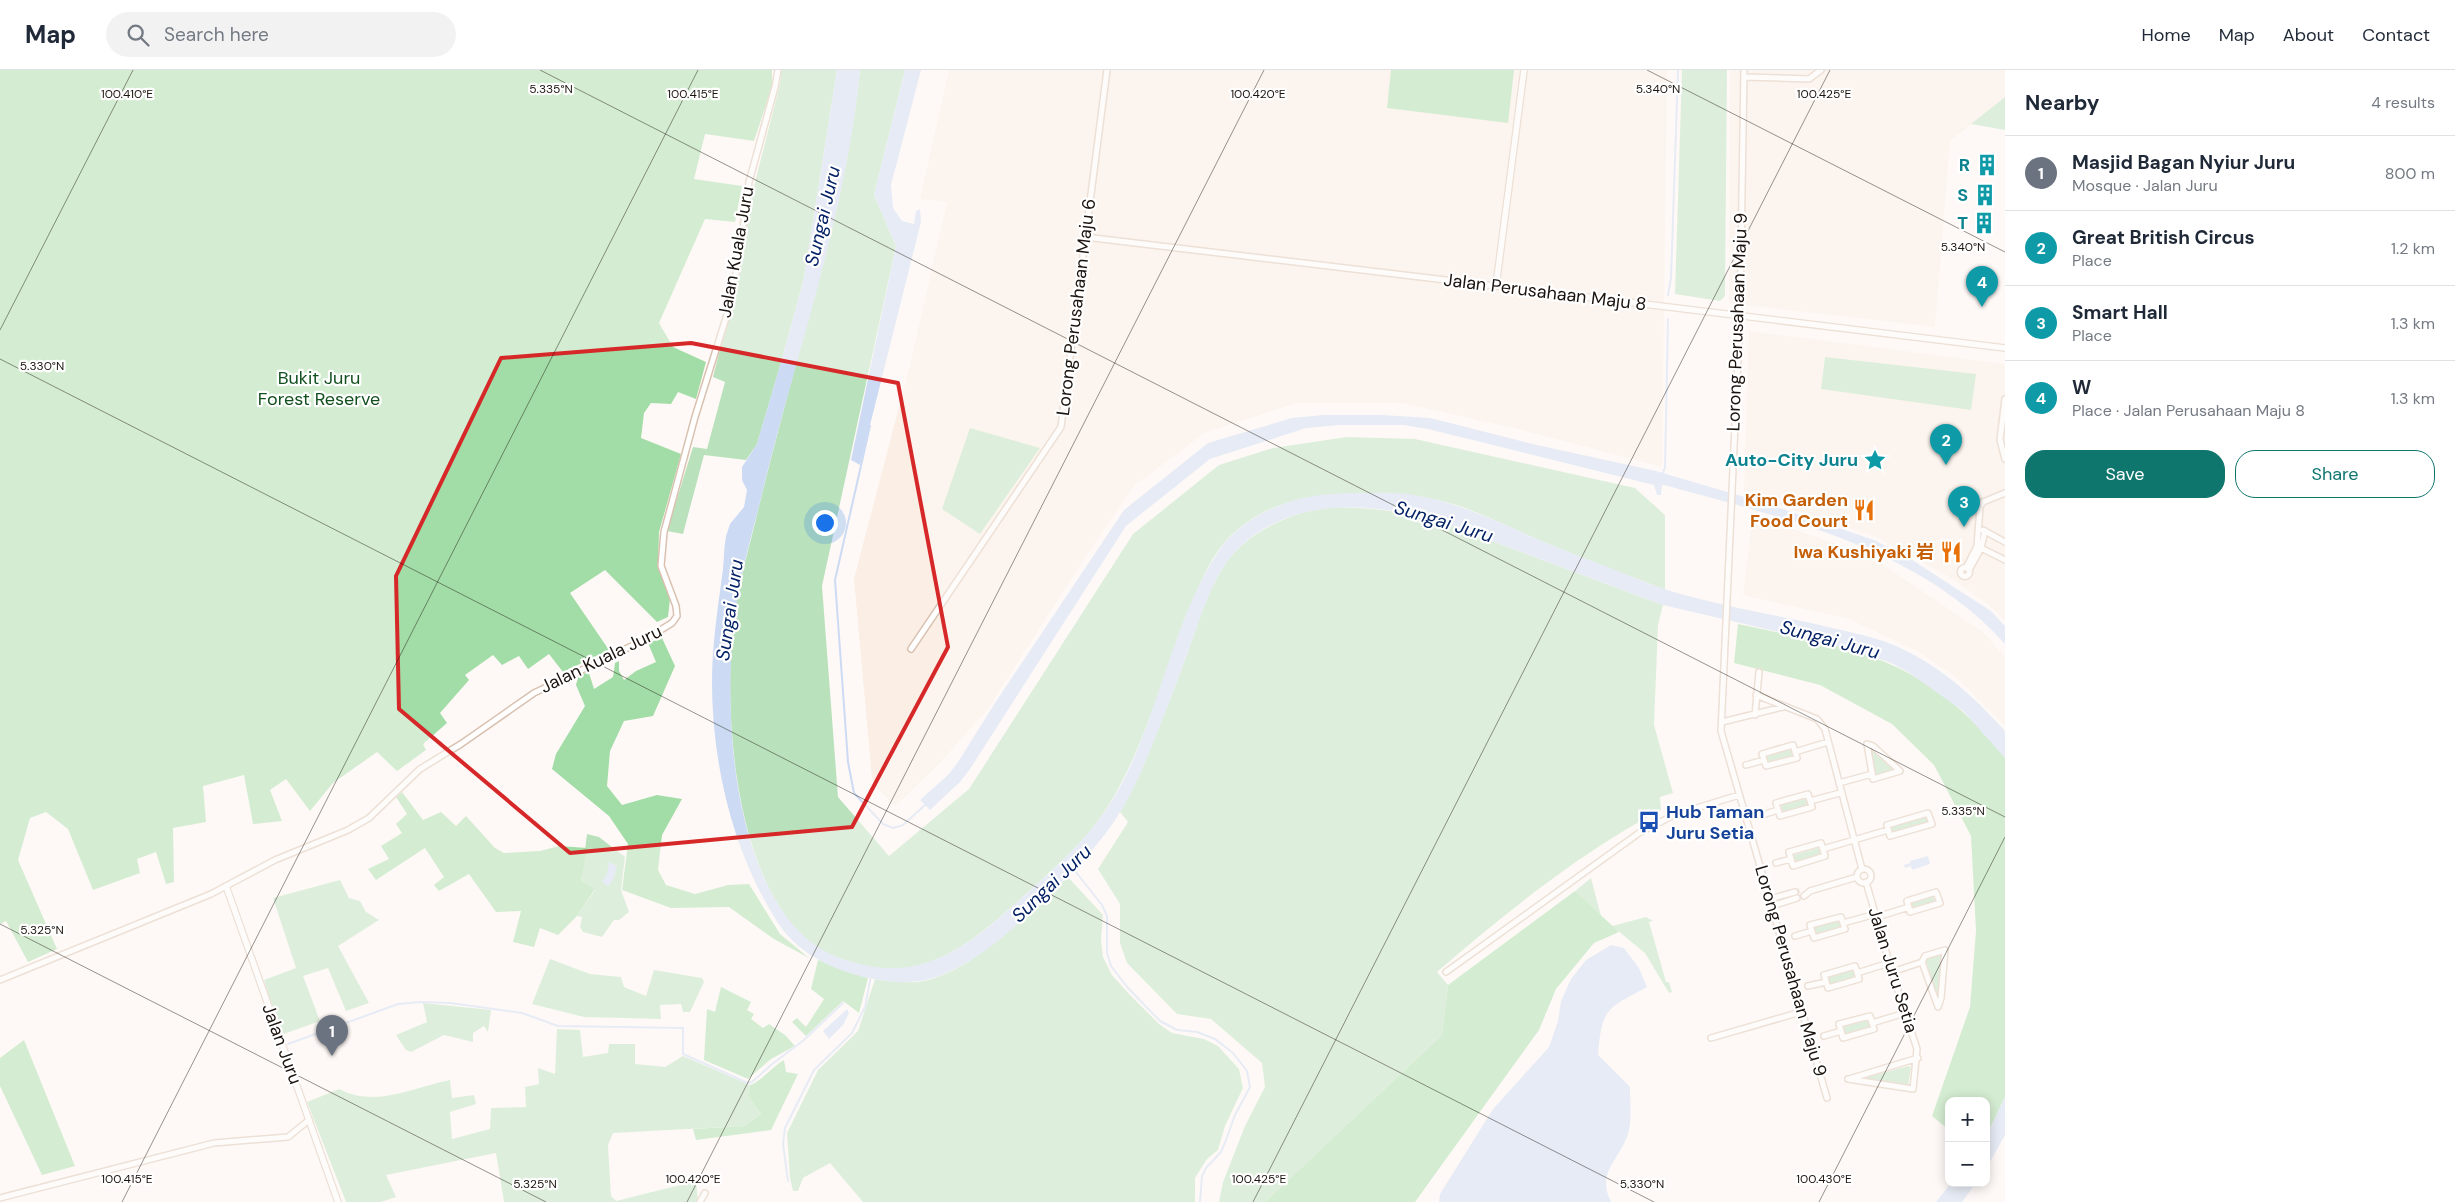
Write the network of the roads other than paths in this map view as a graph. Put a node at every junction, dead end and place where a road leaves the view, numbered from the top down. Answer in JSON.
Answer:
{"nodes":[{"id":1,"x":778,"y":70,"type":"edge"},
{"id":2,"x":1107,"y":70,"type":"edge"},
{"id":3,"x":1524,"y":70,"type":"edge"},
{"id":4,"x":1744,"y":70,"type":"edge"},
{"id":5,"x":1821,"y":70,"type":"edge"},
{"id":6,"x":1744,"y":77,"type":"junction"},
{"id":7,"x":1086,"y":237,"type":"junction"},
{"id":8,"x":1496,"y":286,"type":"junction"},
{"id":9,"x":1740,"y":316,"type":"junction"},
{"id":10,"x":2005,"y":348,"type":"edge"},
{"id":11,"x":2005,"y":399,"type":"edge"},
{"id":12,"x":2005,"y":459,"type":"edge"},
{"id":13,"x":2005,"y":493,"type":"edge"},
{"id":14,"x":1978,"y":527,"type":"junction"},
{"id":15,"x":1985,"y":531,"type":"junction"},
{"id":16,"x":2005,"y":542,"type":"edge"},
{"id":17,"x":1979,"y":547,"type":"junction"},
{"id":18,"x":2005,"y":560,"type":"edge"},
{"id":19,"x":1967,"y":569,"type":"dead end"},
{"id":20,"x":911,"y":649,"type":"dead end"},
{"id":21,"x":1758,"y":672,"type":"dead end"},
{"id":22,"x":1756,"y":695,"type":"junction"},
{"id":23,"x":1784,"y":707,"type":"junction"},
{"id":24,"x":1755,"y":715,"type":"junction"},
{"id":25,"x":1722,"y":722,"type":"junction"},
{"id":26,"x":1828,"y":742,"type":"junction"},
{"id":27,"x":1795,"y":752,"type":"junction"},
{"id":28,"x":1764,"y":760,"type":"junction"},
{"id":29,"x":1746,"y":765,"type":"dead end"},
{"id":30,"x":1872,"y":774,"type":"junction"},
{"id":31,"x":1838,"y":783,"type":"junction"},
{"id":32,"x":1840,"y":793,"type":"junction"},
{"id":33,"x":1739,"y":794,"type":"junction"},
{"id":34,"x":1810,"y":801,"type":"junction"},
{"id":35,"x":1778,"y":810,"type":"junction"},
{"id":36,"x":1762,"y":815,"type":"dead end"},
{"id":37,"x":1888,"y":830,"type":"junction"},
{"id":38,"x":1854,"y":840,"type":"junction"},
{"id":39,"x":1823,"y":849,"type":"junction"},
{"id":40,"x":1791,"y":859,"type":"junction"},
{"id":41,"x":1776,"y":863,"type":"dead end"},
{"id":42,"x":1862,"y":869,"type":"junction"},
{"id":43,"x":1858,"y":877,"type":"junction"},
{"id":44,"x":1866,"y":882,"type":"junction"},
{"id":45,"x":226,"y":886,"type":"junction"},
{"id":46,"x":1795,"y":892,"type":"tunnel mouth"},
{"id":47,"x":1803,"y":893,"type":"tunnel mouth"},
{"id":48,"x":1797,"y":898,"type":"tunnel mouth"},
{"id":49,"x":1770,"y":899,"type":"junction"},
{"id":50,"x":1772,"y":906,"type":"junction"},
{"id":51,"x":1909,"y":907,"type":"junction"},
{"id":52,"x":1876,"y":915,"type":"junction"},
{"id":53,"x":1843,"y":923,"type":"junction"},
{"id":54,"x":1812,"y":931,"type":"junction"},
{"id":55,"x":1795,"y":936,"type":"dead end"},
{"id":56,"x":1922,"y":962,"type":"junction"},
{"id":57,"x":1889,"y":963,"type":"junction"},
{"id":58,"x":1446,"y":972,"type":"dead end"},
{"id":59,"x":1892,"y":972,"type":"junction"},
{"id":60,"x":1857,"y":973,"type":"junction"},
{"id":61,"x":0,"y":980,"type":"edge"},
{"id":62,"x":1826,"y":982,"type":"junction"},
{"id":63,"x":1808,"y":986,"type":"dead end"},
{"id":64,"x":1804,"y":1011,"type":"junction"},
{"id":65,"x":1905,"y":1013,"type":"junction"},
{"id":66,"x":1872,"y":1023,"type":"junction"},
{"id":67,"x":1841,"y":1031,"type":"junction"},
{"id":68,"x":1824,"y":1036,"type":"dead end"},
{"id":69,"x":1711,"y":1038,"type":"dead end"},
{"id":70,"x":1918,"y":1058,"type":"junction"},
{"id":71,"x":1827,"y":1098,"type":"dead end"},
{"id":72,"x":309,"y":1120,"type":"junction"},
{"id":73,"x":705,"y":1193,"type":"dead end"},
{"id":74,"x":0,"y":1198,"type":"edge"},
{"id":75,"x":338,"y":1202,"type":"edge"},
{"id":76,"x":700,"y":1202,"type":"edge"}],
"edges":[{"from":1,"to":45,"type":"street","name":"Jalan Kuala Juru"},
{"from":2,"to":7,"type":"street","name":"Lorong Perusahaan Maju 6"},
{"from":3,"to":8,"type":"street"},
{"from":4,"to":6,"type":"street","name":"Lorong Perusahaan Maju 9"},
{"from":5,"to":6,"type":"street"},
{"from":6,"to":9,"type":"street","name":"Lorong Perusahaan Maju 9"},
{"from":7,"to":8,"type":"street","name":"Jalan Perusahaan Maju 8"},
{"from":7,"to":20,"type":"street","name":"Lorong Perusahaan Maju 6"},
{"from":8,"to":9,"type":"street","name":"Jalan Perusahaan Maju 8"},
{"from":9,"to":10,"type":"street","name":"Jalan Perusahaan Maju 8"},
{"from":9,"to":25,"type":"street","name":"Lorong Perusahaan Maju 9"},
{"from":11,"to":12,"type":"street"},
{"from":13,"to":14,"type":"street"},
{"from":14,"to":15,"type":"street"},
{"from":14,"to":17,"type":"street"},
{"from":15,"to":16,"type":"street"},
{"from":15,"to":17,"type":"street"},
{"from":17,"to":18,"type":"street"},
{"from":17,"to":19,"type":"street"},
{"from":21,"to":22,"type":"street"},
{"from":22,"to":23,"type":"street"},
{"from":22,"to":24,"type":"street"},
{"from":23,"to":24,"type":"street"},
{"from":23,"to":26,"type":"street","name":"Jalan Juru Setia"},
{"from":24,"to":25,"type":"street"},
{"from":25,"to":33,"type":"street","name":"Lorong Perusahaan Maju 9"},
{"from":26,"to":27,"type":"street"},
{"from":26,"to":31,"type":"street","name":"Jalan Juru Setia"},
{"from":27,"to":28,"type":"street"},
{"from":27,"to":28,"type":"street"},
{"from":28,"to":29,"type":"street"},
{"from":30,"to":30,"type":"street"},
{"from":30,"to":31,"type":"street"},
{"from":31,"to":32,"type":"street","name":"Jalan Juru Setia"},
{"from":32,"to":34,"type":"street"},
{"from":32,"to":38,"type":"street","name":"Jalan Juru Setia"},
{"from":33,"to":49,"type":"street","name":"Lorong Perusahaan Maju 9"},
{"from":33,"to":58,"type":"street"},
{"from":34,"to":35,"type":"street"},
{"from":34,"to":35,"type":"street"},
{"from":35,"to":36,"type":"street"},
{"from":37,"to":37,"type":"street"},
{"from":37,"to":38,"type":"street"},
{"from":38,"to":39,"type":"street"},
{"from":38,"to":42,"type":"street","name":"Jalan Juru Setia"},
{"from":39,"to":40,"type":"street"},
{"from":39,"to":40,"type":"street"},
{"from":40,"to":41,"type":"street"},
{"from":42,"to":43,"type":"street"},
{"from":42,"to":44,"type":"street","name":"Jalan Juru Setia"},
{"from":43,"to":44,"type":"street"},
{"from":43,"to":47,"type":"street"},
{"from":44,"to":52,"type":"street","name":"Jalan Juru Setia"},
{"from":45,"to":61,"type":"street"},
{"from":45,"to":72,"type":"street","name":"Jalan Juru"},
{"from":46,"to":49,"type":"street"},
{"from":48,"to":50,"type":"street"},
{"from":49,"to":50,"type":"street","name":"Lorong Perusahaan Maju 9"},
{"from":50,"to":64,"type":"street","name":"Lorong Perusahaan Maju 9"},
{"from":51,"to":51,"type":"street"},
{"from":51,"to":52,"type":"street"},
{"from":52,"to":53,"type":"street"},
{"from":52,"to":57,"type":"street","name":"Jalan Juru Setia"},
{"from":53,"to":54,"type":"street"},
{"from":53,"to":54,"type":"street"},
{"from":54,"to":55,"type":"street"},
{"from":56,"to":56,"type":"street"},
{"from":56,"to":59,"type":"street"},
{"from":57,"to":59,"type":"street","name":"Jalan Juru Setia"},
{"from":57,"to":60,"type":"street"},
{"from":59,"to":65,"type":"street","name":"Jalan Juru Setia"},
{"from":60,"to":62,"type":"street"},
{"from":60,"to":62,"type":"street"},
{"from":62,"to":63,"type":"street"},
{"from":64,"to":69,"type":"street"},
{"from":64,"to":71,"type":"street","name":"Lorong Perusahaan Maju 9"},
{"from":65,"to":66,"type":"street"},
{"from":65,"to":70,"type":"street","name":"Jalan Juru Setia"},
{"from":66,"to":67,"type":"street"},
{"from":66,"to":67,"type":"street"},
{"from":67,"to":68,"type":"street"},
{"from":70,"to":70,"type":"street"},
{"from":72,"to":74,"type":"street"},
{"from":72,"to":75,"type":"street","name":"Jalan Juru"},
{"from":73,"to":76,"type":"street"}]}
